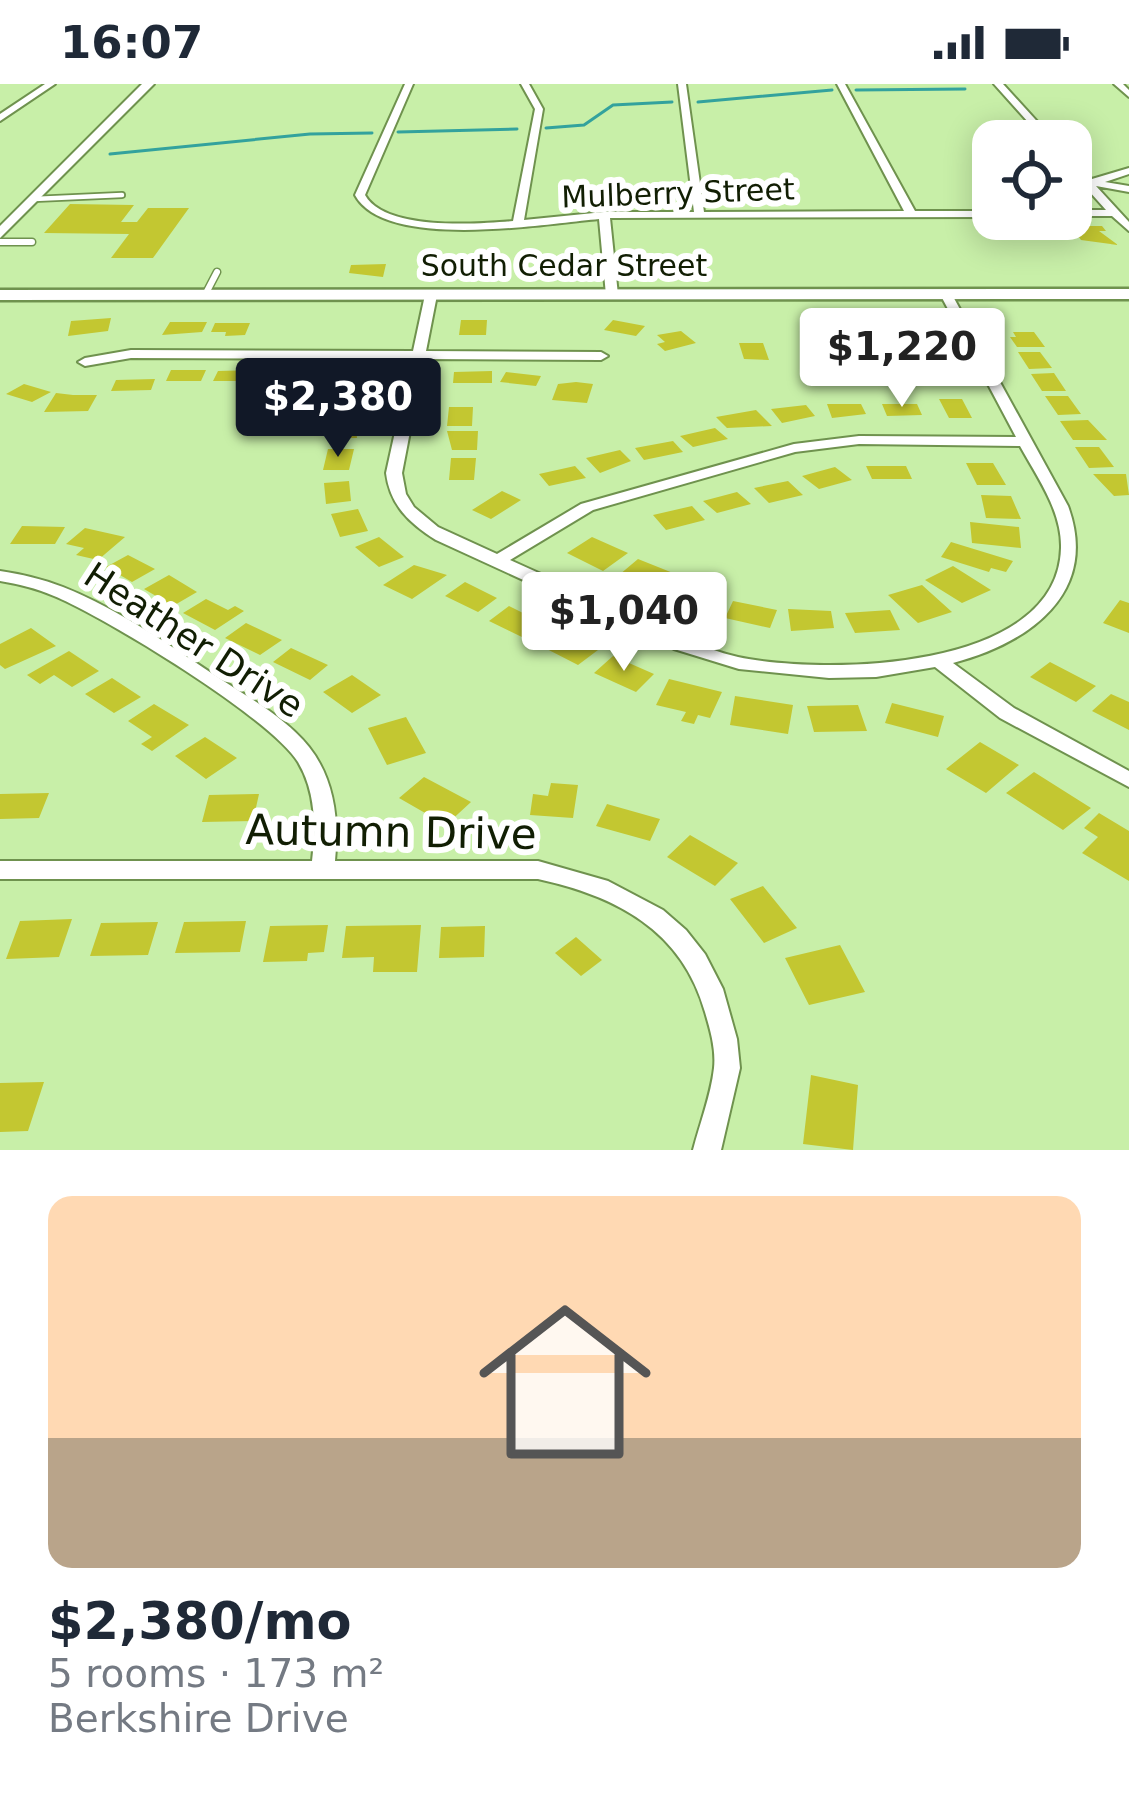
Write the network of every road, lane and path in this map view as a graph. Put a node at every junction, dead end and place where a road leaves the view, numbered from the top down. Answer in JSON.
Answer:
{"nodes":[{"id":1,"x":51,"y":84,"type":"edge"},
{"id":2,"x":148,"y":84,"type":"edge"},
{"id":3,"x":409,"y":84,"type":"edge"},
{"id":4,"x":526,"y":84,"type":"edge"},
{"id":5,"x":682,"y":84,"type":"edge"},
{"id":6,"x":841,"y":84,"type":"edge"},
{"id":7,"x":998,"y":84,"type":"edge"},
{"id":8,"x":1118,"y":84,"type":"edge"},
{"id":9,"x":1129,"y":94,"type":"edge"},
{"id":10,"x":0,"y":118,"type":"edge"},
{"id":11,"x":1031,"y":120,"type":"edge"},
{"id":12,"x":1129,"y":171,"type":"edge"},
{"id":13,"x":1092,"y":181,"type":"edge"},
{"id":14,"x":1092,"y":181,"type":"edge"},
{"id":15,"x":1092,"y":182,"type":"edge"},
{"id":16,"x":1129,"y":188,"type":"edge"},
{"id":17,"x":122,"y":196,"type":"dead end"},
{"id":18,"x":34,"y":200,"type":"junction"},
{"id":19,"x":699,"y":212,"type":"junction"},
{"id":20,"x":1092,"y":213,"type":"edge"},
{"id":21,"x":1115,"y":213,"type":"junction"},
{"id":22,"x":911,"y":214,"type":"junction"},
{"id":23,"x":972,"y":214,"type":"edge"},
{"id":24,"x":604,"y":215,"type":"junction"},
{"id":25,"x":518,"y":223,"type":"junction"},
{"id":26,"x":1129,"y":227,"type":"edge"},
{"id":27,"x":0,"y":238,"type":"edge"},
{"id":28,"x":32,"y":242,"type":"dead end"},
{"id":29,"x":217,"y":272,"type":"dead end"},
{"id":30,"x":946,"y":294,"type":"junction"},
{"id":31,"x":1129,"y":294,"type":"edge"},
{"id":32,"x":0,"y":295,"type":"edge"},
{"id":33,"x":205,"y":295,"type":"junction"},
{"id":34,"x":431,"y":295,"type":"junction"},
{"id":35,"x":612,"y":295,"type":"junction"},
{"id":36,"x":418,"y":353,"type":"junction"},
{"id":37,"x":601,"y":356,"type":"dead end"},
{"id":38,"x":85,"y":362,"type":"dead end"},
{"id":39,"x":1027,"y":442,"type":"junction"},
{"id":40,"x":497,"y":561,"type":"junction"},
{"id":41,"x":0,"y":576,"type":"edge"},
{"id":42,"x":939,"y":662,"type":"junction"},
{"id":43,"x":1129,"y":780,"type":"edge"},
{"id":44,"x":323,"y":868,"type":"junction"},
{"id":45,"x":0,"y":870,"type":"edge"},
{"id":46,"x":706,"y":1150,"type":"edge"}],
"edges":[{"from":1,"to":10,"type":"street"},
{"from":2,"to":18,"type":"street"},
{"from":3,"to":25,"type":"street","name":"Mulberry Street"},
{"from":4,"to":25,"type":"street"},
{"from":5,"to":19,"type":"street"},
{"from":6,"to":22,"type":"street"},
{"from":7,"to":11,"type":"street"},
{"from":8,"to":9,"type":"street"},
{"from":12,"to":13,"type":"street"},
{"from":14,"to":16,"type":"street"},
{"from":15,"to":21,"type":"street"},
{"from":17,"to":18,"type":"lane"},
{"from":18,"to":27,"type":"street"},
{"from":19,"to":22,"type":"street","name":"Mulberry Street"},
{"from":19,"to":24,"type":"street","name":"Mulberry Street"},
{"from":20,"to":21,"type":"street"},
{"from":21,"to":26,"type":"street"},
{"from":22,"to":23,"type":"street","name":"Mulberry Street"},
{"from":24,"to":25,"type":"street","name":"Mulberry Street"},
{"from":24,"to":35,"type":"street"},
{"from":27,"to":28,"type":"lane"},
{"from":29,"to":33,"type":"lane"},
{"from":30,"to":31,"type":"main road","name":"South Cedar Street"},
{"from":30,"to":35,"type":"main road","name":"South Cedar Street"},
{"from":30,"to":39,"type":"street"},
{"from":32,"to":33,"type":"main road","name":"South Cedar Street"},
{"from":33,"to":34,"type":"main road","name":"South Cedar Street"},
{"from":34,"to":35,"type":"main road","name":"South Cedar Street"},
{"from":34,"to":36,"type":"street"},
{"from":36,"to":37,"type":"street"},
{"from":36,"to":38,"type":"street"},
{"from":36,"to":40,"type":"street"},
{"from":39,"to":40,"type":"street"},
{"from":39,"to":42,"type":"street"},
{"from":40,"to":42,"type":"street"},
{"from":41,"to":44,"type":"street","name":"Heather Drive"},
{"from":42,"to":43,"type":"street"},
{"from":44,"to":45,"type":"street","name":"Autumn Drive"},
{"from":44,"to":46,"type":"street","name":"Autumn Drive"}]}
